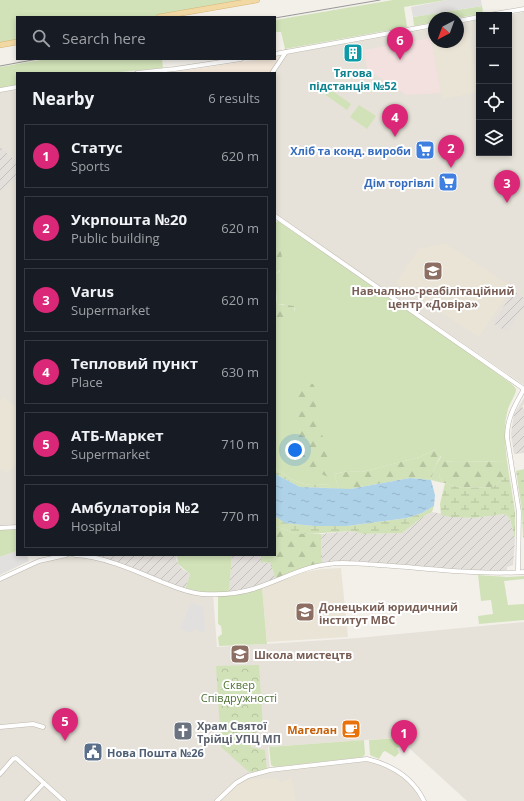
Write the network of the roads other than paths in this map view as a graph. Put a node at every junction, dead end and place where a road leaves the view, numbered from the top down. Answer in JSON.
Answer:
{"nodes":[{"id":1,"x":257,"y":0,"type":"edge"},
{"id":2,"x":524,"y":9,"type":"edge"},
{"id":3,"x":506,"y":12,"type":"edge"},
{"id":4,"x":165,"y":16,"type":"edge"},
{"id":5,"x":476,"y":18,"type":"edge"},
{"id":6,"x":464,"y":20,"type":"edge"},
{"id":7,"x":428,"y":26,"type":"edge"},
{"id":8,"x":16,"y":42,"type":"edge"},
{"id":9,"x":0,"y":45,"type":"edge"},
{"id":10,"x":286,"y":52,"type":"junction"},
{"id":11,"x":276,"y":54,"type":"edge"},
{"id":12,"x":235,"y":60,"type":"edge"},
{"id":13,"x":150,"y":72,"type":"edge"},
{"id":14,"x":273,"y":72,"type":"edge"},
{"id":15,"x":16,"y":87,"type":"edge"},
{"id":16,"x":0,"y":90,"type":"edge"},
{"id":17,"x":276,"y":217,"type":"edge"},
{"id":18,"x":524,"y":389,"type":"edge"},
{"id":19,"x":16,"y":527,"type":"edge"},
{"id":20,"x":0,"y":528,"type":"edge"},
{"id":21,"x":62,"y":556,"type":"edge"},
{"id":22,"x":86,"y":556,"type":"edge"},
{"id":23,"x":518,"y":572,"type":"junction"},
{"id":24,"x":524,"y":572,"type":"edge"},
{"id":25,"x":0,"y":579,"type":"edge"},
{"id":26,"x":0,"y":727,"type":"edge"},
{"id":27,"x":43,"y":727,"type":"dead end"},
{"id":28,"x":0,"y":774,"type":"edge"},
{"id":29,"x":44,"y":783,"type":"junction"},
{"id":30,"x":27,"y":801,"type":"edge"},
{"id":31,"x":64,"y":801,"type":"edge"},
{"id":32,"x":217,"y":801,"type":"edge"},
{"id":33,"x":424,"y":801,"type":"edge"}],
"edges":[{"from":1,"to":4,"type":"main road"},
{"from":2,"to":3,"type":"street"},
{"from":5,"to":6,"type":"street"},
{"from":7,"to":10,"type":"street"},
{"from":8,"to":9,"type":"main road"},
{"from":10,"to":11,"type":"street"},
{"from":10,"to":14,"type":"street"},
{"from":12,"to":13,"type":"street"},
{"from":15,"to":16,"type":"street"},
{"from":17,"to":18,"type":"street"},
{"from":18,"to":23,"type":"street"},
{"from":19,"to":20,"type":"street"},
{"from":21,"to":25,"type":"street"},
{"from":22,"to":23,"type":"street"},
{"from":23,"to":24,"type":"street"},
{"from":26,"to":27,"type":"street"},
{"from":28,"to":29,"type":"street"},
{"from":29,"to":30,"type":"street"},
{"from":29,"to":31,"type":"street"},
{"from":32,"to":33,"type":"street"}]}
